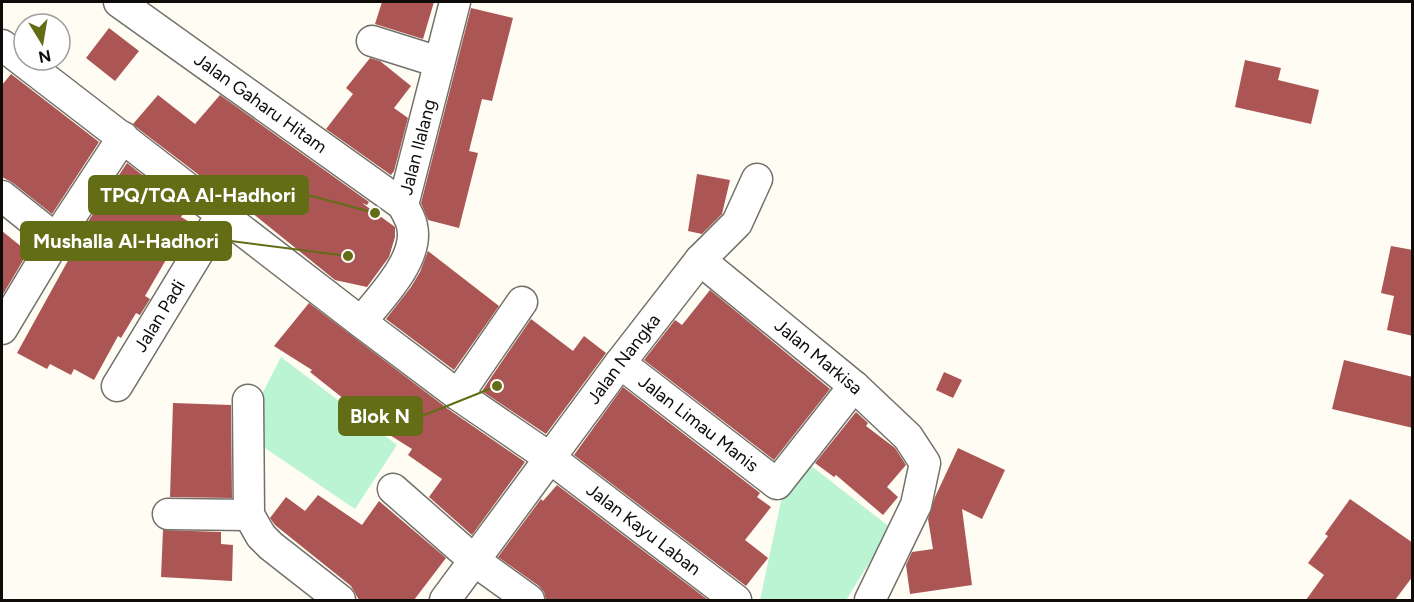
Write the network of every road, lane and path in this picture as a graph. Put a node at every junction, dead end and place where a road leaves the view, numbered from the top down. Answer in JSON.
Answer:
{"nodes":[{"id":1,"x":119,"y":2,"type":"edge"},
{"id":2,"x":455,"y":2,"type":"edge"},
{"id":3,"x":372,"y":41,"type":"dead end"},
{"id":4,"x":2,"y":45,"type":"edge"},
{"id":5,"x":439,"y":62,"type":"junction"},
{"id":6,"x":123,"y":137,"type":"junction"},
{"id":7,"x":757,"y":179,"type":"dead end"},
{"id":8,"x":2,"y":196,"type":"edge"},
{"id":9,"x":403,"y":205,"type":"junction"},
{"id":10,"x":221,"y":215,"type":"junction"},
{"id":11,"x":56,"y":239,"type":"junction"},
{"id":12,"x":700,"y":260,"type":"junction"},
{"id":13,"x":522,"y":302,"type":"dead end"},
{"id":14,"x":361,"y":322,"type":"junction"},
{"id":15,"x":2,"y":329,"type":"edge"},
{"id":16,"x":620,"y":363,"type":"junction"},
{"id":17,"x":117,"y":386,"type":"dead end"},
{"id":18,"x":854,"y":386,"type":"junction"},
{"id":19,"x":458,"y":395,"type":"junction"},
{"id":20,"x":248,"y":400,"type":"dead end"},
{"id":21,"x":550,"y":458,"type":"junction"},
{"id":22,"x":393,"y":489,"type":"dead end"},
{"id":23,"x":168,"y":514,"type":"dead end"},
{"id":24,"x":249,"y":515,"type":"junction"},
{"id":25,"x":476,"y":561,"type":"junction"},
{"id":26,"x":340,"y":600,"type":"edge"},
{"id":27,"x":444,"y":600,"type":"edge"},
{"id":28,"x":529,"y":600,"type":"edge"},
{"id":29,"x":736,"y":600,"type":"edge"},
{"id":30,"x":870,"y":600,"type":"edge"}],
"edges":[{"from":1,"to":9,"type":"street","name":"Jalan Gaharu Hitam"},
{"from":2,"to":5,"type":"street","name":"Jalan Ilalang"},
{"from":3,"to":5,"type":"street"},
{"from":4,"to":6,"type":"street","name":"Jalan Kayu Laban"},
{"from":5,"to":9,"type":"street","name":"Jalan Ilalang"},
{"from":6,"to":10,"type":"street","name":"Jalan Kayu Laban"},
{"from":6,"to":11,"type":"street"},
{"from":7,"to":12,"type":"street","name":"Jalan Nangka"},
{"from":8,"to":11,"type":"street"},
{"from":9,"to":14,"type":"street","name":"Jalan Ilalang"},
{"from":10,"to":14,"type":"street","name":"Jalan Kayu Laban"},
{"from":10,"to":17,"type":"street","name":"Jalan Padi"},
{"from":11,"to":15,"type":"street"},
{"from":12,"to":16,"type":"street","name":"Jalan Nangka"},
{"from":12,"to":18,"type":"street","name":"Jalan Markisa"},
{"from":13,"to":19,"type":"street"},
{"from":14,"to":19,"type":"street","name":"Jalan Kayu Laban"},
{"from":16,"to":18,"type":"street","name":"Jalan Limau Manis"},
{"from":16,"to":21,"type":"street","name":"Jalan Nangka"},
{"from":18,"to":30,"type":"street","name":"Jalan Markisa"},
{"from":19,"to":21,"type":"street","name":"Jalan Kayu Laban"},
{"from":20,"to":24,"type":"street"},
{"from":21,"to":25,"type":"street","name":"Jalan Nangka"},
{"from":21,"to":29,"type":"street","name":"Jalan Kayu Laban"},
{"from":22,"to":25,"type":"street"},
{"from":23,"to":24,"type":"street"},
{"from":24,"to":26,"type":"street"},
{"from":25,"to":27,"type":"street","name":"Jalan Nangka"},
{"from":25,"to":28,"type":"street"}]}
